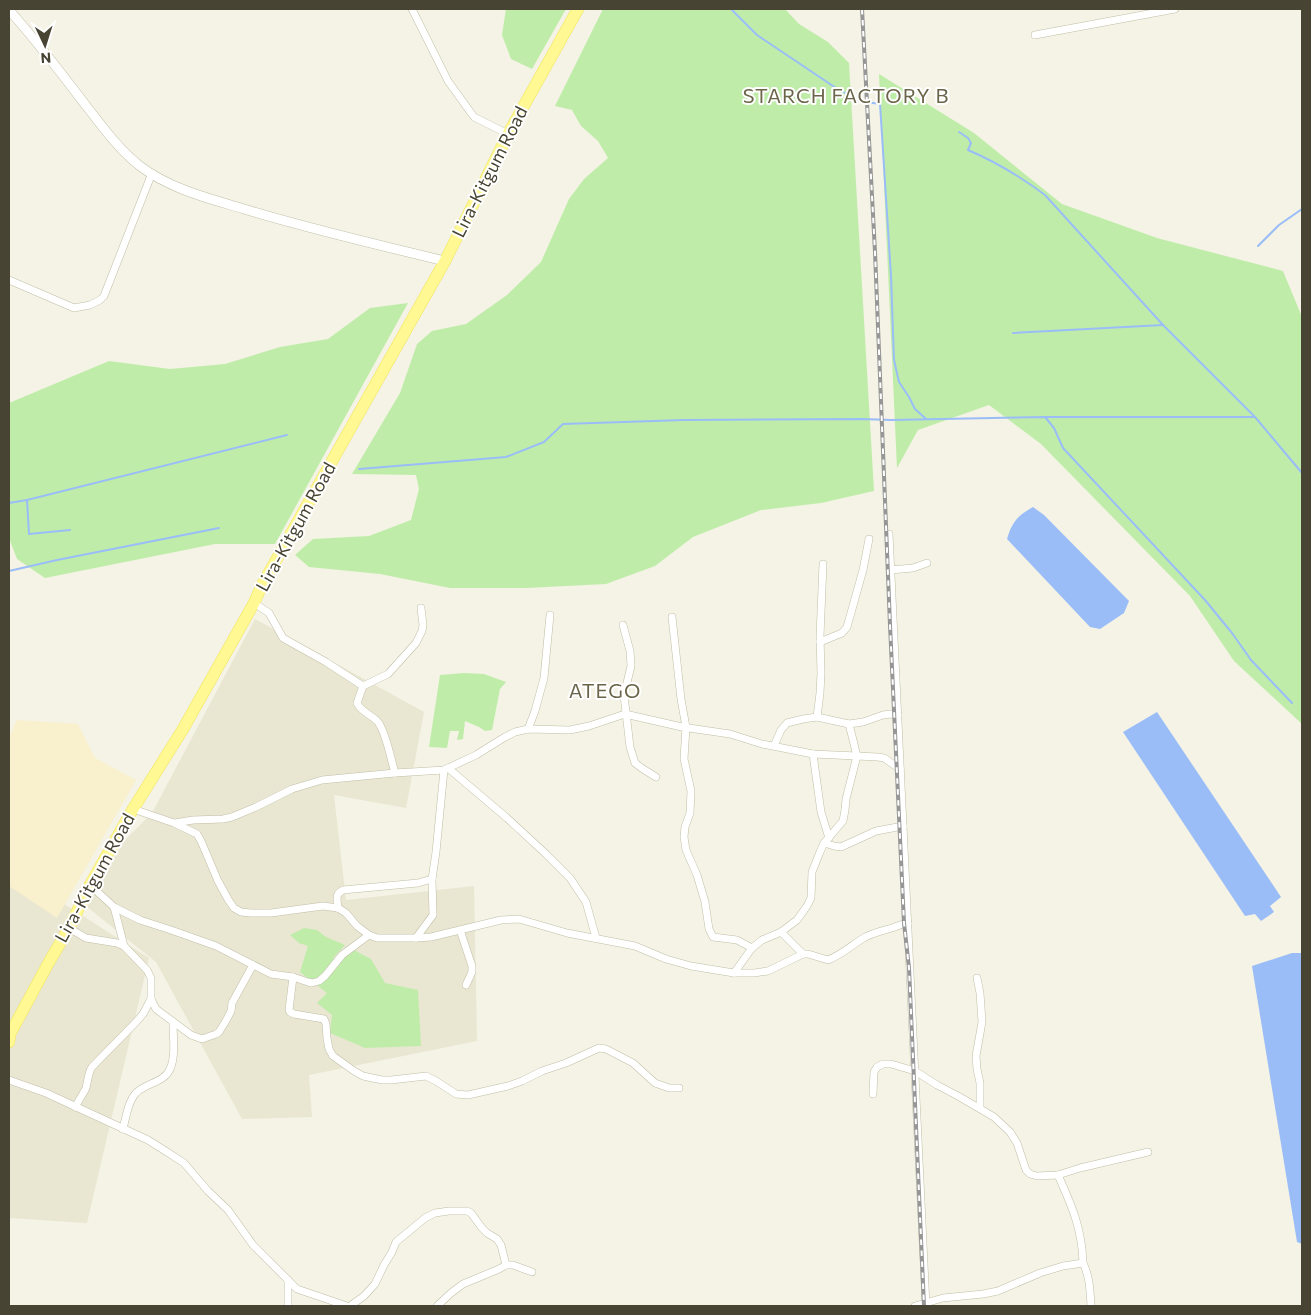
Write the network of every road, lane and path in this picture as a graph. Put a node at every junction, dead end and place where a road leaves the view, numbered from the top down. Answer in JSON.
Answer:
{"nodes":[{"id":1,"x":412,"y":9,"type":"edge"},
{"id":2,"x":578,"y":9,"type":"edge"},
{"id":3,"x":1175,"y":9,"type":"edge"},
{"id":4,"x":9,"y":10,"type":"edge"},
{"id":5,"x":1035,"y":35,"type":"dead end"},
{"id":6,"x":508,"y":134,"type":"junction"},
{"id":7,"x":152,"y":173,"type":"junction"},
{"id":8,"x":445,"y":261,"type":"junction"},
{"id":9,"x":9,"y":280,"type":"edge"},
{"id":10,"x":889,"y":534,"type":"dead end"},
{"id":11,"x":869,"y":539,"type":"dead end"},
{"id":12,"x":927,"y":563,"type":"dead end"},
{"id":13,"x":823,"y":564,"type":"dead end"},
{"id":14,"x":890,"y":570,"type":"junction"},
{"id":15,"x":254,"y":603,"type":"junction"},
{"id":16,"x":421,"y":608,"type":"dead end"},
{"id":17,"x":550,"y":615,"type":"dead end"},
{"id":18,"x":672,"y":617,"type":"dead end"},
{"id":19,"x":623,"y":625,"type":"dead end"},
{"id":20,"x":820,"y":642,"type":"junction"},
{"id":21,"x":363,"y":686,"type":"junction"},
{"id":22,"x":626,"y":714,"type":"junction"},
{"id":23,"x":898,"y":715,"type":"junction"},
{"id":24,"x":817,"y":717,"type":"junction"},
{"id":25,"x":849,"y":724,"type":"junction"},
{"id":26,"x":686,"y":728,"type":"junction"},
{"id":27,"x":528,"y":729,"type":"junction"},
{"id":28,"x":774,"y":746,"type":"junction"},
{"id":29,"x":813,"y":754,"type":"junction"},
{"id":30,"x":857,"y":756,"type":"junction"},
{"id":31,"x":446,"y":769,"type":"junction"},
{"id":32,"x":900,"y":769,"type":"junction"},
{"id":33,"x":395,"y":773,"type":"junction"},
{"id":34,"x":656,"y":777,"type":"dead end"},
{"id":35,"x":133,"y":809,"type":"junction"},
{"id":36,"x":174,"y":823,"type":"junction"},
{"id":37,"x":903,"y":826,"type":"junction"},
{"id":38,"x":827,"y":841,"type":"junction"},
{"id":39,"x":432,"y":879,"type":"junction"},
{"id":40,"x":90,"y":885,"type":"junction"},
{"id":41,"x":114,"y":908,"type":"junction"},
{"id":42,"x":338,"y":908,"type":"junction"},
{"id":43,"x":908,"y":924,"type":"junction"},
{"id":44,"x":70,"y":928,"type":"junction"},
{"id":45,"x":460,"y":930,"type":"junction"},
{"id":46,"x":781,"y":932,"type":"junction"},
{"id":47,"x":369,"y":935,"type":"junction"},
{"id":48,"x":416,"y":938,"type":"junction"},
{"id":49,"x":596,"y":938,"type":"junction"},
{"id":50,"x":124,"y":946,"type":"junction"},
{"id":51,"x":752,"y":948,"type":"junction"},
{"id":52,"x":803,"y":954,"type":"junction"},
{"id":53,"x":253,"y":965,"type":"junction"},
{"id":54,"x":734,"y":974,"type":"junction"},
{"id":55,"x":293,"y":977,"type":"junction"},
{"id":56,"x":977,"y":978,"type":"dead end"},
{"id":57,"x":466,"y":985,"type":"dead end"},
{"id":58,"x":151,"y":999,"type":"junction"},
{"id":59,"x":173,"y":1022,"type":"junction"},
{"id":60,"x":9,"y":1042,"type":"edge"},
{"id":61,"x":915,"y":1071,"type":"junction"},
{"id":62,"x":9,"y":1080,"type":"edge"},
{"id":63,"x":679,"y":1088,"type":"dead end"},
{"id":64,"x":873,"y":1094,"type":"dead end"},
{"id":65,"x":75,"y":1106,"type":"junction"},
{"id":66,"x":980,"y":1108,"type":"junction"},
{"id":67,"x":123,"y":1129,"type":"junction"},
{"id":68,"x":1148,"y":1152,"type":"dead end"},
{"id":69,"x":1058,"y":1175,"type":"junction"},
{"id":70,"x":1083,"y":1263,"type":"junction"},
{"id":71,"x":506,"y":1265,"type":"junction"},
{"id":72,"x":532,"y":1272,"type":"dead end"},
{"id":73,"x":288,"y":1280,"type":"junction"},
{"id":74,"x":926,"y":1304,"type":"edge"},
{"id":75,"x":288,"y":1306,"type":"edge"},
{"id":76,"x":348,"y":1306,"type":"edge"},
{"id":77,"x":437,"y":1306,"type":"edge"},
{"id":78,"x":915,"y":1306,"type":"edge"},
{"id":79,"x":1091,"y":1306,"type":"edge"}],
"edges":[{"from":1,"to":6,"type":"street"},
{"from":2,"to":6,"type":"main road","name":"Lira-Kitgum Road"},
{"from":3,"to":5,"type":"street"},
{"from":4,"to":7,"type":"street"},
{"from":6,"to":8,"type":"main road","name":"Lira-Kitgum Road"},
{"from":7,"to":8,"type":"street"},
{"from":7,"to":9,"type":"street"},
{"from":8,"to":15,"type":"main road","name":"Lira-Kitgum Road"},
{"from":10,"to":14,"type":"street"},
{"from":11,"to":20,"type":"street"},
{"from":12,"to":14,"type":"street"},
{"from":13,"to":20,"type":"street"},
{"from":14,"to":23,"type":"street"},
{"from":15,"to":21,"type":"street"},
{"from":15,"to":35,"type":"main road","name":"Lira-Kitgum Road"},
{"from":16,"to":21,"type":"street"},
{"from":17,"to":27,"type":"street"},
{"from":18,"to":26,"type":"street"},
{"from":19,"to":22,"type":"street"},
{"from":20,"to":24,"type":"street"},
{"from":21,"to":33,"type":"street"},
{"from":22,"to":26,"type":"street"},
{"from":22,"to":27,"type":"street"},
{"from":22,"to":34,"type":"street"},
{"from":23,"to":25,"type":"street"},
{"from":23,"to":32,"type":"street"},
{"from":24,"to":25,"type":"street"},
{"from":24,"to":28,"type":"street"},
{"from":25,"to":30,"type":"street"},
{"from":26,"to":28,"type":"street"},
{"from":26,"to":51,"type":"street"},
{"from":27,"to":31,"type":"street"},
{"from":28,"to":29,"type":"street"},
{"from":29,"to":30,"type":"street"},
{"from":29,"to":38,"type":"street"},
{"from":30,"to":32,"type":"street"},
{"from":30,"to":38,"type":"street"},
{"from":31,"to":33,"type":"street"},
{"from":31,"to":39,"type":"street"},
{"from":31,"to":49,"type":"street"},
{"from":32,"to":37,"type":"street"},
{"from":33,"to":36,"type":"street"},
{"from":35,"to":36,"type":"street"},
{"from":35,"to":40,"type":"main road","name":"Lira-Kitgum Road"},
{"from":36,"to":42,"type":"street"},
{"from":37,"to":38,"type":"street"},
{"from":37,"to":43,"type":"street"},
{"from":38,"to":46,"type":"street"},
{"from":39,"to":42,"type":"street"},
{"from":39,"to":48,"type":"street"},
{"from":40,"to":41,"type":"street"},
{"from":40,"to":44,"type":"main road","name":"Lira-Kitgum Road"},
{"from":41,"to":50,"type":"street"},
{"from":41,"to":53,"type":"street"},
{"from":42,"to":47,"type":"street"},
{"from":43,"to":52,"type":"street"},
{"from":43,"to":61,"type":"street"},
{"from":44,"to":50,"type":"street"},
{"from":44,"to":60,"type":"main road","name":"Lira-Kitgum Road"},
{"from":45,"to":48,"type":"street"},
{"from":45,"to":49,"type":"street"},
{"from":45,"to":57,"type":"street"},
{"from":46,"to":51,"type":"street"},
{"from":46,"to":52,"type":"street"},
{"from":47,"to":48,"type":"street"},
{"from":47,"to":55,"type":"street"},
{"from":49,"to":54,"type":"street"},
{"from":50,"to":58,"type":"street"},
{"from":51,"to":54,"type":"street"},
{"from":52,"to":54,"type":"street"},
{"from":53,"to":55,"type":"street"},
{"from":53,"to":59,"type":"street"},
{"from":55,"to":63,"type":"street"},
{"from":56,"to":66,"type":"street"},
{"from":58,"to":59,"type":"street"},
{"from":58,"to":65,"type":"street"},
{"from":59,"to":67,"type":"street"},
{"from":61,"to":64,"type":"street"},
{"from":61,"to":66,"type":"street"},
{"from":61,"to":74,"type":"street"},
{"from":62,"to":65,"type":"street"},
{"from":65,"to":67,"type":"street"},
{"from":66,"to":69,"type":"street"},
{"from":67,"to":73,"type":"street"},
{"from":68,"to":69,"type":"street"},
{"from":69,"to":70,"type":"street"},
{"from":70,"to":74,"type":"street"},
{"from":70,"to":79,"type":"street"},
{"from":71,"to":72,"type":"street"},
{"from":71,"to":76,"type":"street"},
{"from":71,"to":77,"type":"street"},
{"from":73,"to":75,"type":"street"},
{"from":73,"to":76,"type":"street"},
{"from":74,"to":78,"type":"street"}]}
